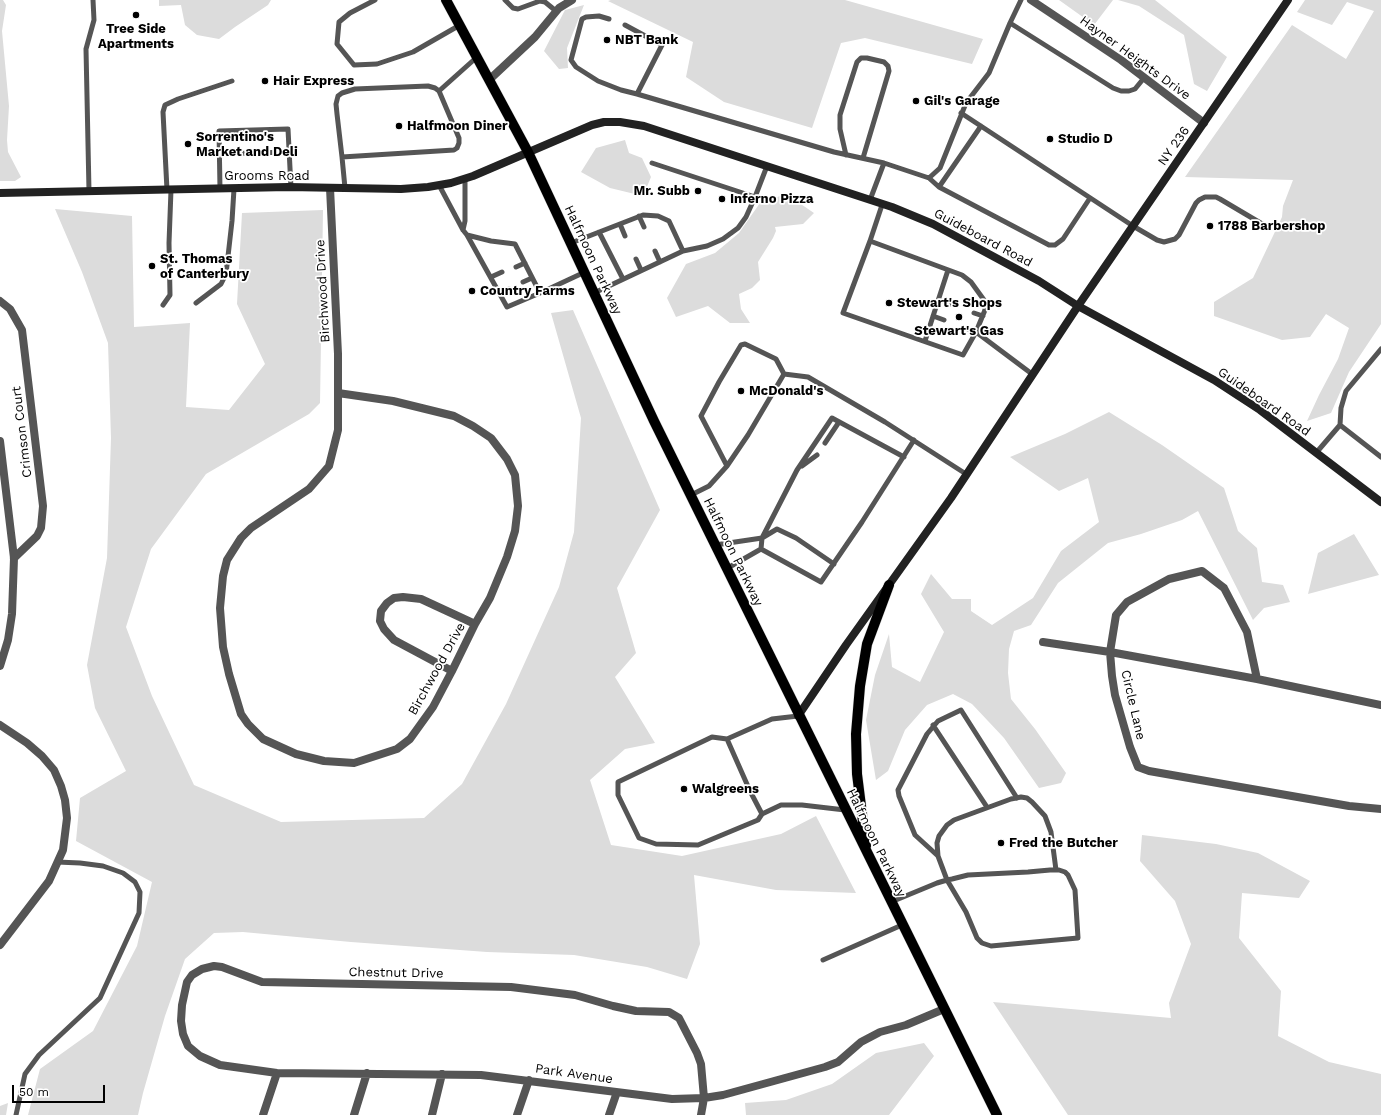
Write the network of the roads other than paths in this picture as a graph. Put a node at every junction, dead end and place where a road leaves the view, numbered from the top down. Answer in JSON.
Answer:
{"nodes":[{"id":1,"x":93,"y":0,"type":"edge"},
{"id":2,"x":375,"y":0,"type":"edge"},
{"id":3,"x":446,"y":0,"type":"edge"},
{"id":4,"x":504,"y":0,"type":"edge"},
{"id":5,"x":572,"y":0,"type":"edge"},
{"id":6,"x":1021,"y":0,"type":"edge"},
{"id":7,"x":1031,"y":0,"type":"edge"},
{"id":8,"x":1288,"y":0,"type":"edge"},
{"id":9,"x":556,"y":11,"type":"junction"},
{"id":10,"x":609,"y":19,"type":"dead end"},
{"id":11,"x":1010,"y":23,"type":"junction"},
{"id":12,"x":460,"y":26,"type":"junction"},
{"id":13,"x":625,"y":26,"type":"dead end"},
{"id":14,"x":477,"y":57,"type":"junction"},
{"id":15,"x":1144,"y":78,"type":"junction"},
{"id":16,"x":489,"y":80,"type":"junction"},
{"id":17,"x":232,"y":81,"type":"dead end"},
{"id":18,"x":439,"y":91,"type":"junction"},
{"id":19,"x":637,"y":94,"type":"junction"},
{"id":20,"x":961,"y":113,"type":"junction"},
{"id":21,"x":1204,"y":123,"type":"junction"},
{"id":22,"x":981,"y":126,"type":"junction"},
{"id":23,"x":289,"y":152,"type":"junction"},
{"id":24,"x":528,"y":152,"type":"junction"},
{"id":25,"x":219,"y":154,"type":"junction"},
{"id":26,"x":846,"y":154,"type":"junction"},
{"id":27,"x":342,"y":157,"type":"junction"},
{"id":28,"x":863,"y":158,"type":"junction"},
{"id":29,"x":652,"y":163,"type":"dead end"},
{"id":30,"x":884,"y":163,"type":"junction"},
{"id":31,"x":767,"y":166,"type":"junction"},
{"id":32,"x":929,"y":178,"type":"junction"},
{"id":33,"x":465,"y":179,"type":"junction"},
{"id":34,"x":439,"y":185,"type":"junction"},
{"id":35,"x":234,"y":188,"type":"junction"},
{"id":36,"x":291,"y":188,"type":"junction"},
{"id":37,"x":330,"y":188,"type":"junction"},
{"id":38,"x":345,"y":188,"type":"junction"},
{"id":39,"x":939,"y":188,"type":"junction"},
{"id":40,"x":220,"y":189,"type":"junction"},
{"id":41,"x":169,"y":190,"type":"junction"},
{"id":42,"x":89,"y":191,"type":"junction"},
{"id":43,"x":0,"y":193,"type":"edge"},
{"id":44,"x":755,"y":197,"type":"junction"},
{"id":45,"x":1090,"y":198,"type":"junction"},
{"id":46,"x":870,"y":200,"type":"junction"},
{"id":47,"x":882,"y":205,"type":"junction"},
{"id":48,"x":639,"y":216,"type":"junction"},
{"id":49,"x":620,"y":224,"type":"junction"},
{"id":50,"x":1133,"y":226,"type":"junction"},
{"id":51,"x":644,"y":227,"type":"dead end"},
{"id":52,"x":1269,"y":228,"type":"dead end"},
{"id":53,"x":463,"y":230,"type":"junction"},
{"id":54,"x":599,"y":232,"type":"junction"},
{"id":55,"x":467,"y":235,"type":"junction"},
{"id":56,"x":625,"y":236,"type":"dead end"},
{"id":57,"x":870,"y":241,"type":"junction"},
{"id":58,"x":571,"y":243,"type":"junction"},
{"id":59,"x":655,"y":250,"type":"dead end"},
{"id":60,"x":683,"y":251,"type":"junction"},
{"id":61,"x":636,"y":259,"type":"dead end"},
{"id":62,"x":660,"y":262,"type":"junction"},
{"id":63,"x":525,"y":263,"type":"junction"},
{"id":64,"x":516,"y":267,"type":"dead end"},
{"id":65,"x":642,"y":270,"type":"junction"},
{"id":66,"x":948,"y":270,"type":"junction"},
{"id":67,"x":502,"y":272,"type":"dead end"},
{"id":68,"x":585,"y":272,"type":"junction"},
{"id":69,"x":490,"y":277,"type":"junction"},
{"id":70,"x":532,"y":278,"type":"junction"},
{"id":71,"x":623,"y":279,"type":"junction"},
{"id":72,"x":523,"y":282,"type":"dead end"},
{"id":73,"x":509,"y":289,"type":"dead end"},
{"id":74,"x":594,"y":292,"type":"junction"},
{"id":75,"x":500,"y":294,"type":"junction"},
{"id":76,"x":540,"y":294,"type":"junction"},
{"id":77,"x":939,"y":300,"type":"junction"},
{"id":78,"x":0,"y":301,"type":"edge"},
{"id":79,"x":196,"y":303,"type":"dead end"},
{"id":80,"x":950,"y":304,"type":"dead end"},
{"id":81,"x":163,"y":305,"type":"dead end"},
{"id":82,"x":1078,"y":306,"type":"junction"},
{"id":83,"x":974,"y":313,"type":"dead end"},
{"id":84,"x":933,"y":316,"type":"junction"},
{"id":85,"x":982,"y":316,"type":"junction"},
{"id":86,"x":944,"y":320,"type":"dead end"},
{"id":87,"x":967,"y":329,"type":"dead end"},
{"id":88,"x":976,"y":332,"type":"junction"},
{"id":89,"x":925,"y":341,"type":"junction"},
{"id":90,"x":1381,"y":349,"type":"edge"},
{"id":91,"x":784,"y":374,"type":"junction"},
{"id":92,"x":1032,"y":374,"type":"junction"},
{"id":93,"x":338,"y":393,"type":"junction"},
{"id":94,"x":839,"y":422,"type":"junction"},
{"id":95,"x":1340,"y":426,"type":"junction"},
{"id":96,"x":914,"y":440,"type":"junction"},
{"id":97,"x":0,"y":441,"type":"edge"},
{"id":98,"x":825,"y":443,"type":"dead end"},
{"id":99,"x":1316,"y":453,"type":"junction"},
{"id":100,"x":817,"y":455,"type":"dead end"},
{"id":101,"x":904,"y":457,"type":"junction"},
{"id":102,"x":1381,"y":457,"type":"edge"},
{"id":103,"x":727,"y":466,"type":"junction"},
{"id":104,"x":797,"y":470,"type":"junction"},
{"id":105,"x":966,"y":474,"type":"junction"},
{"id":106,"x":690,"y":495,"type":"junction"},
{"id":107,"x":1381,"y":502,"type":"edge"},
{"id":108,"x":762,"y":538,"type":"junction"},
{"id":109,"x":715,"y":544,"type":"junction"},
{"id":110,"x":761,"y":549,"type":"junction"},
{"id":111,"x":14,"y":558,"type":"junction"},
{"id":112,"x":834,"y":564,"type":"junction"},
{"id":113,"x":726,"y":569,"type":"junction"},
{"id":114,"x":890,"y":585,"type":"junction"},
{"id":115,"x":475,"y":624,"type":"junction"},
{"id":116,"x":1043,"y":642,"type":"dead end"},
{"id":117,"x":1110,"y":652,"type":"junction"},
{"id":118,"x":0,"y":666,"type":"edge"},
{"id":119,"x":452,"y":671,"type":"junction"},
{"id":120,"x":1257,"y":679,"type":"junction"},
{"id":121,"x":1381,"y":705,"type":"edge"},
{"id":122,"x":798,"y":716,"type":"junction"},
{"id":123,"x":934,"y":725,"type":"junction"},
{"id":124,"x":0,"y":726,"type":"edge"},
{"id":125,"x":727,"y":739,"type":"junction"},
{"id":126,"x":1017,"y":798,"type":"junction"},
{"id":127,"x":987,"y":807,"type":"junction"},
{"id":128,"x":1381,"y":808,"type":"edge"},
{"id":129,"x":845,"y":810,"type":"junction"},
{"id":130,"x":762,"y":814,"type":"junction"},
{"id":131,"x":868,"y":856,"type":"junction"},
{"id":132,"x":938,"y":856,"type":"junction"},
{"id":133,"x":57,"y":862,"type":"junction"},
{"id":134,"x":1056,"y":870,"type":"junction"},
{"id":135,"x":947,"y":880,"type":"junction"},
{"id":136,"x":891,"y":902,"type":"junction"},
{"id":137,"x":902,"y":925,"type":"junction"},
{"id":138,"x":0,"y":945,"type":"edge"},
{"id":139,"x":823,"y":960,"type":"dead end"},
{"id":140,"x":944,"y":1009,"type":"junction"},
{"id":141,"x":188,"y":1046,"type":"joint"},
{"id":142,"x":277,"y":1073,"type":"junction"},
{"id":143,"x":367,"y":1073,"type":"junction"},
{"id":144,"x":442,"y":1074,"type":"junction"},
{"id":145,"x":529,"y":1080,"type":"junction"},
{"id":146,"x":617,"y":1092,"type":"junction"},
{"id":147,"x":704,"y":1098,"type":"junction"},
{"id":148,"x":16,"y":1115,"type":"edge"},
{"id":149,"x":263,"y":1115,"type":"edge"},
{"id":150,"x":354,"y":1115,"type":"edge"},
{"id":151,"x":432,"y":1115,"type":"edge"},
{"id":152,"x":517,"y":1115,"type":"edge"},
{"id":153,"x":609,"y":1115,"type":"edge"},
{"id":154,"x":701,"y":1115,"type":"edge"},
{"id":155,"x":997,"y":1115,"type":"edge"}],
"edges":[{"from":1,"to":42,"type":"lane"},
{"from":2,"to":12,"type":"lane"},
{"from":3,"to":12,"type":"main road","name":"Halfmoon Parkway"},
{"from":4,"to":9,"type":"lane"},
{"from":5,"to":9,"type":"street"},
{"from":6,"to":11,"type":"lane"},
{"from":7,"to":15,"type":"street","name":"Hayner Heights Drive"},
{"from":8,"to":21,"type":"street","name":"NY 236","number":"NY 236"},
{"from":9,"to":16,"type":"street"},
{"from":10,"to":19,"type":"lane"},
{"from":11,"to":15,"type":"lane"},
{"from":11,"to":20,"type":"lane"},
{"from":12,"to":14,"type":"main road","name":"Halfmoon Parkway"},
{"from":13,"to":19,"type":"lane"},
{"from":14,"to":16,"type":"main road","name":"Halfmoon Parkway"},
{"from":14,"to":18,"type":"lane"},
{"from":15,"to":21,"type":"street","name":"Hayner Heights Drive"},
{"from":16,"to":24,"type":"main road","name":"Halfmoon Parkway"},
{"from":17,"to":41,"type":"lane"},
{"from":18,"to":27,"type":"lane"},
{"from":18,"to":27,"type":"lane"},
{"from":19,"to":26,"type":"lane"},
{"from":20,"to":22,"type":"lane"},
{"from":20,"to":32,"type":"lane"},
{"from":21,"to":50,"type":"street","name":"NY 236","number":"NY 236"},
{"from":22,"to":39,"type":"lane"},
{"from":22,"to":45,"type":"lane"},
{"from":23,"to":25,"type":"lane"},
{"from":23,"to":25,"type":"lane"},
{"from":23,"to":36,"type":"lane"},
{"from":24,"to":31,"type":"street","name":"Guideboard Road"},
{"from":24,"to":33,"type":"street","name":"Grooms Road"},
{"from":24,"to":58,"type":"main road","name":"Halfmoon Parkway"},
{"from":25,"to":40,"type":"lane"},
{"from":26,"to":28,"type":"lane"},
{"from":26,"to":28,"type":"lane"},
{"from":27,"to":38,"type":"lane"},
{"from":28,"to":30,"type":"lane"},
{"from":29,"to":44,"type":"lane"},
{"from":30,"to":32,"type":"lane"},
{"from":30,"to":46,"type":"lane"},
{"from":31,"to":44,"type":"lane"},
{"from":31,"to":46,"type":"street","name":"Guideboard Road"},
{"from":32,"to":39,"type":"lane"},
{"from":33,"to":34,"type":"street","name":"Grooms Road"},
{"from":33,"to":53,"type":"lane"},
{"from":34,"to":38,"type":"street","name":"Grooms Road"},
{"from":34,"to":53,"type":"lane"},
{"from":35,"to":36,"type":"street","name":"Grooms Road"},
{"from":35,"to":40,"type":"street","name":"Grooms Road"},
{"from":35,"to":79,"type":"lane"},
{"from":36,"to":37,"type":"street","name":"Grooms Road"},
{"from":37,"to":38,"type":"street","name":"Grooms Road"},
{"from":37,"to":93,"type":"street","name":"Birchwood Drive"},
{"from":39,"to":45,"type":"lane"},
{"from":40,"to":41,"type":"street","name":"Grooms Road"},
{"from":41,"to":42,"type":"street","name":"Grooms Road"},
{"from":41,"to":81,"type":"lane"},
{"from":42,"to":43,"type":"street","name":"Grooms Road"},
{"from":44,"to":60,"type":"lane"},
{"from":45,"to":50,"type":"lane"},
{"from":46,"to":47,"type":"street","name":"Guideboard Road"},
{"from":47,"to":57,"type":"lane"},
{"from":47,"to":82,"type":"street","name":"Guideboard Road"},
{"from":48,"to":49,"type":"lane"},
{"from":48,"to":51,"type":"lane"},
{"from":48,"to":60,"type":"lane"},
{"from":49,"to":54,"type":"lane"},
{"from":49,"to":56,"type":"lane"},
{"from":50,"to":52,"type":"lane"},
{"from":50,"to":82,"type":"street","name":"NY 236","number":"NY 236"},
{"from":53,"to":55,"type":"lane"},
{"from":54,"to":58,"type":"lane"},
{"from":54,"to":71,"type":"lane"},
{"from":55,"to":63,"type":"lane"},
{"from":55,"to":69,"type":"lane"},
{"from":57,"to":66,"type":"lane"},
{"from":57,"to":89,"type":"lane"},
{"from":58,"to":68,"type":"main road","name":"Halfmoon Parkway"},
{"from":59,"to":62,"type":"lane"},
{"from":60,"to":62,"type":"lane"},
{"from":61,"to":65,"type":"lane"},
{"from":62,"to":65,"type":"lane"},
{"from":63,"to":64,"type":"lane"},
{"from":63,"to":70,"type":"lane"},
{"from":65,"to":71,"type":"lane"},
{"from":66,"to":77,"type":"lane"},
{"from":66,"to":85,"type":"lane"},
{"from":67,"to":69,"type":"lane"},
{"from":68,"to":74,"type":"main road","name":"Halfmoon Parkway"},
{"from":68,"to":76,"type":"lane"},
{"from":69,"to":75,"type":"lane"},
{"from":70,"to":72,"type":"lane"},
{"from":70,"to":76,"type":"lane"},
{"from":71,"to":74,"type":"lane"},
{"from":73,"to":75,"type":"lane"},
{"from":74,"to":106,"type":"main road","name":"Halfmoon Parkway"},
{"from":75,"to":76,"type":"lane"},
{"from":77,"to":80,"type":"lane"},
{"from":77,"to":84,"type":"lane"},
{"from":78,"to":111,"type":"street","name":"Crimson Court"},
{"from":82,"to":92,"type":"street","number":"NY 236"},
{"from":82,"to":99,"type":"street","name":"Guideboard Road"},
{"from":83,"to":85,"type":"lane"},
{"from":84,"to":86,"type":"lane"},
{"from":84,"to":89,"type":"lane"},
{"from":85,"to":88,"type":"lane"},
{"from":87,"to":88,"type":"lane"},
{"from":88,"to":89,"type":"lane"},
{"from":88,"to":92,"type":"lane"},
{"from":90,"to":95,"type":"lane"},
{"from":91,"to":96,"type":"lane"},
{"from":91,"to":103,"type":"lane"},
{"from":91,"to":103,"type":"lane"},
{"from":92,"to":105,"type":"street","number":"NY 236"},
{"from":93,"to":115,"type":"street","name":"Birchwood Drive"},
{"from":93,"to":119,"type":"street","name":"Birchwood Drive"},
{"from":94,"to":98,"type":"lane"},
{"from":94,"to":101,"type":"lane"},
{"from":94,"to":104,"type":"lane"},
{"from":95,"to":99,"type":"lane"},
{"from":95,"to":102,"type":"lane"},
{"from":96,"to":101,"type":"lane"},
{"from":96,"to":105,"type":"lane"},
{"from":97,"to":111,"type":"street"},
{"from":99,"to":107,"type":"street","name":"Guideboard Road"},
{"from":100,"to":104,"type":"lane"},
{"from":101,"to":112,"type":"lane"},
{"from":103,"to":106,"type":"lane"},
{"from":104,"to":108,"type":"lane"},
{"from":105,"to":114,"type":"street","number":"NY 236"},
{"from":106,"to":109,"type":"main road","name":"Halfmoon Parkway"},
{"from":108,"to":109,"type":"lane"},
{"from":108,"to":110,"type":"lane"},
{"from":108,"to":112,"type":"lane"},
{"from":109,"to":113,"type":"main road","name":"Halfmoon Parkway"},
{"from":110,"to":112,"type":"lane"},
{"from":110,"to":113,"type":"lane"},
{"from":111,"to":118,"type":"street"},
{"from":113,"to":122,"type":"main road","name":"Halfmoon Parkway"},
{"from":114,"to":122,"type":"street","number":"NY 236"},
{"from":114,"to":131,"type":"main road"},
{"from":115,"to":119,"type":"street","name":"Birchwood Drive"},
{"from":115,"to":119,"type":"street"},
{"from":116,"to":117,"type":"street"},
{"from":117,"to":120,"type":"street","name":"Circle Lane"},
{"from":117,"to":120,"type":"street"},
{"from":117,"to":128,"type":"street","name":"Circle Lane"},
{"from":120,"to":121,"type":"street","name":"Circle Lane"},
{"from":122,"to":125,"type":"lane"},
{"from":122,"to":129,"type":"main road","name":"Halfmoon Parkway"},
{"from":123,"to":126,"type":"lane"},
{"from":123,"to":127,"type":"lane"},
{"from":123,"to":132,"type":"lane"},
{"from":124,"to":133,"type":"street"},
{"from":125,"to":130,"type":"lane"},
{"from":125,"to":130,"type":"lane"},
{"from":126,"to":127,"type":"lane"},
{"from":126,"to":134,"type":"lane"},
{"from":127,"to":132,"type":"lane"},
{"from":129,"to":130,"type":"lane"},
{"from":129,"to":131,"type":"main road","name":"Halfmoon Parkway"},
{"from":131,"to":136,"type":"main road","name":"Halfmoon Parkway"},
{"from":132,"to":135,"type":"lane"},
{"from":133,"to":138,"type":"street"},
{"from":133,"to":148,"type":"lane"},
{"from":134,"to":135,"type":"lane"},
{"from":134,"to":135,"type":"lane"},
{"from":135,"to":136,"type":"lane"},
{"from":136,"to":137,"type":"main road","name":"Halfmoon Parkway"},
{"from":137,"to":139,"type":"lane"},
{"from":137,"to":140,"type":"main road","name":"Halfmoon Parkway"},
{"from":140,"to":147,"type":"street","name":"Park Avenue"},
{"from":140,"to":155,"type":"main road","name":"Halfmoon Parkway"},
{"from":141,"to":142,"type":"street","name":"Park Avenue"},
{"from":141,"to":147,"type":"street","name":"Chestnut Drive"},
{"from":142,"to":143,"type":"street","name":"Park Avenue"},
{"from":142,"to":149,"type":"street"},
{"from":143,"to":144,"type":"street","name":"Park Avenue"},
{"from":143,"to":150,"type":"street"},
{"from":144,"to":145,"type":"street","name":"Park Avenue"},
{"from":144,"to":151,"type":"street"},
{"from":145,"to":146,"type":"street","name":"Park Avenue"},
{"from":145,"to":152,"type":"street"},
{"from":146,"to":147,"type":"street","name":"Park Avenue"},
{"from":146,"to":153,"type":"street"},
{"from":147,"to":154,"type":"street"}]}
